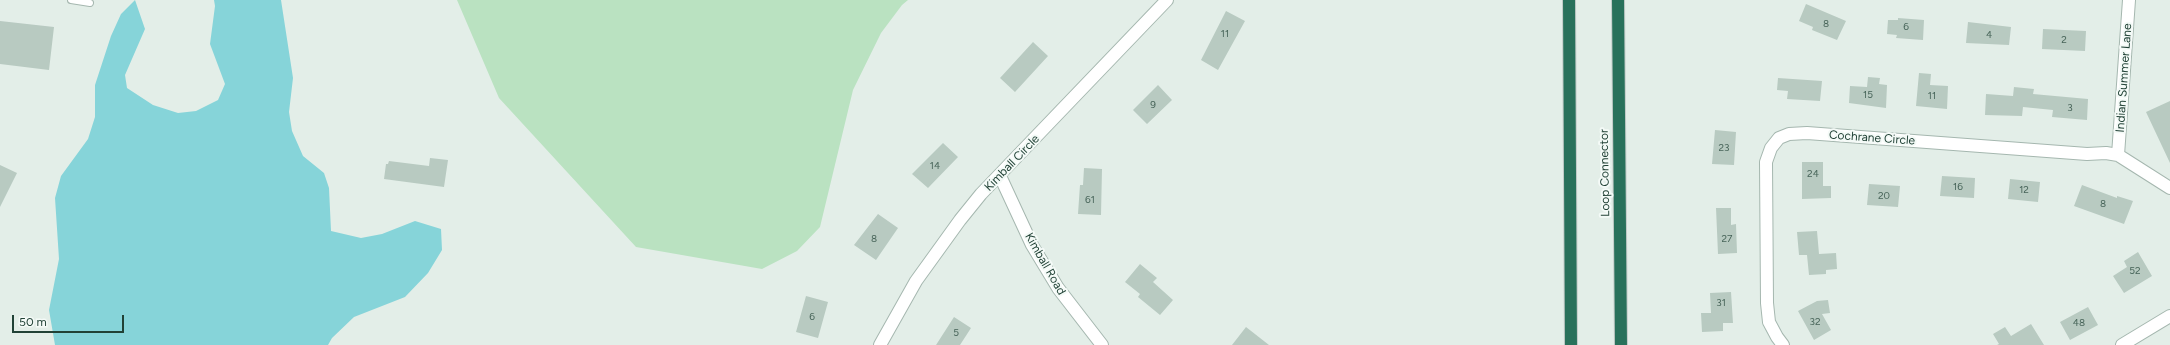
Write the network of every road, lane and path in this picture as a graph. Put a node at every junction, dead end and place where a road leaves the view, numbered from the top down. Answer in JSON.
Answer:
{"nodes":[{"id":1,"x":71,"y":0,"type":"edge"},
{"id":2,"x":1167,"y":0,"type":"edge"},
{"id":3,"x":1569,"y":0,"type":"edge"},
{"id":4,"x":1618,"y":0,"type":"edge"},
{"id":5,"x":2129,"y":0,"type":"edge"},
{"id":6,"x":90,"y":3,"type":"dead end"},
{"id":7,"x":2118,"y":155,"type":"junction"},
{"id":8,"x":1000,"y":176,"type":"junction"},
{"id":9,"x":2170,"y":188,"type":"edge"},
{"id":10,"x":2170,"y":316,"type":"edge"},
{"id":11,"x":880,"y":345,"type":"edge"},
{"id":12,"x":1102,"y":345,"type":"edge"},
{"id":13,"x":1571,"y":345,"type":"edge"},
{"id":14,"x":1621,"y":345,"type":"edge"},
{"id":15,"x":1784,"y":345,"type":"edge"},
{"id":16,"x":2122,"y":345,"type":"edge"}],
"edges":[{"from":1,"to":6,"type":"lane"},
{"from":2,"to":8,"type":"street","name":"Kimball Circle"},
{"from":3,"to":13,"type":"highway"},
{"from":4,"to":14,"type":"highway","name":"Loop Connector"},
{"from":5,"to":7,"type":"street","name":"Indian Summer Lane"},
{"from":7,"to":9,"type":"street","name":"Cochrane Circle"},
{"from":7,"to":15,"type":"street","name":"Cochrane Circle"},
{"from":8,"to":11,"type":"street","name":"Kimball Circle"},
{"from":8,"to":12,"type":"street","name":"Kimball Road"},
{"from":10,"to":16,"type":"street"}]}
